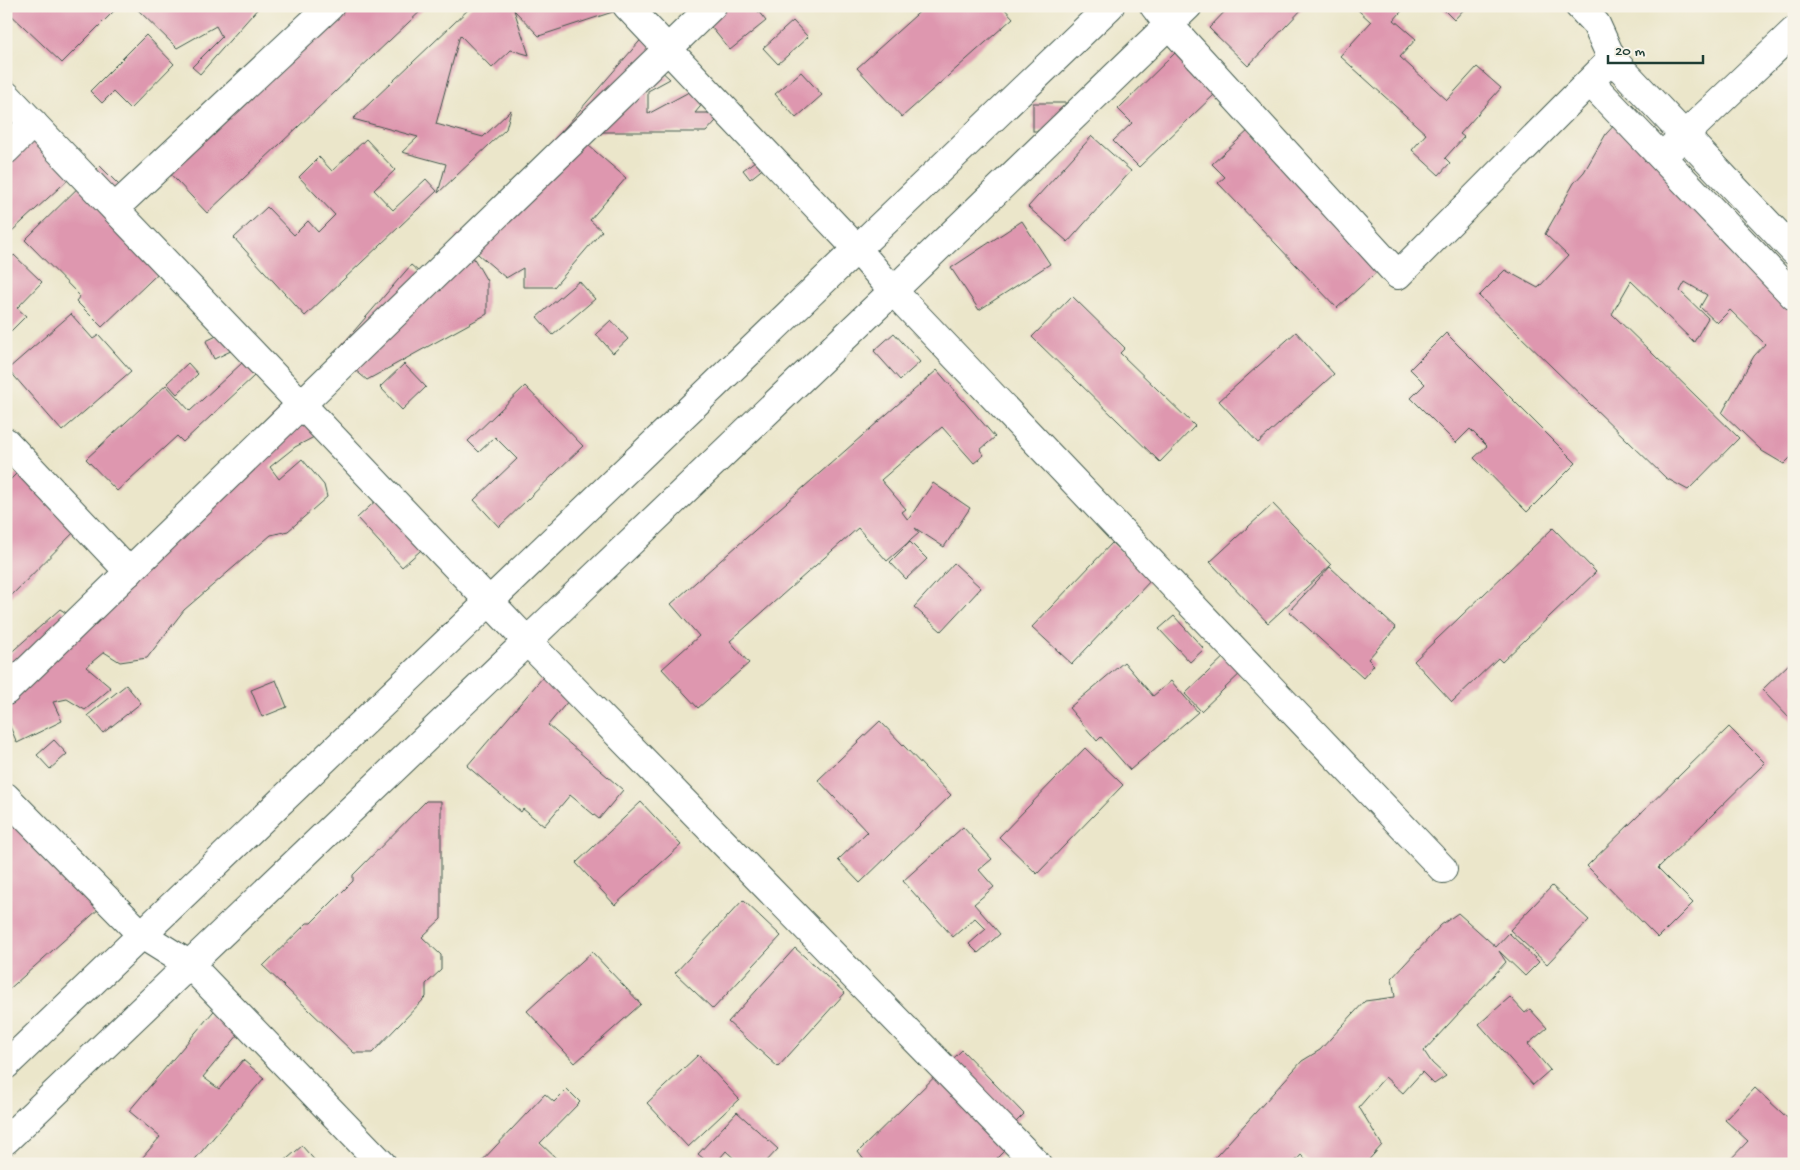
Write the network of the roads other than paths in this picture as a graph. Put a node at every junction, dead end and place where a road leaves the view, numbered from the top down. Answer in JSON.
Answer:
{"nodes":[{"id":1,"x":330,"y":6,"type":"edge"},
{"id":2,"x":627,"y":6,"type":"edge"},
{"id":3,"x":712,"y":6,"type":"edge"},
{"id":4,"x":1110,"y":6,"type":"edge"},
{"id":5,"x":1188,"y":6,"type":"edge"},
{"id":6,"x":1579,"y":6,"type":"edge"},
{"id":7,"x":1161,"y":16,"type":"edge"},
{"id":8,"x":1794,"y":31,"type":"edge"},
{"id":9,"x":668,"y":49,"type":"junction"},
{"id":10,"x":1612,"y":59,"type":"junction"},
{"id":11,"x":1590,"y":82,"type":"junction"},
{"id":12,"x":6,"y":95,"type":"edge"},
{"id":13,"x":34,"y":124,"type":"junction"},
{"id":14,"x":1683,"y":136,"type":"junction"},
{"id":15,"x":6,"y":150,"type":"edge"},
{"id":16,"x":1662,"y":157,"type":"junction"},
{"id":17,"x":115,"y":208,"type":"junction"},
{"id":18,"x":857,"y":248,"type":"junction"},
{"id":19,"x":1794,"y":251,"type":"edge"},
{"id":20,"x":893,"y":291,"type":"junction"},
{"id":21,"x":1794,"y":296,"type":"edge"},
{"id":22,"x":302,"y":404,"type":"junction"},
{"id":23,"x":6,"y":442,"type":"edge"},
{"id":24,"x":129,"y":572,"type":"junction"},
{"id":25,"x":490,"y":601,"type":"junction"},
{"id":26,"x":528,"y":642,"type":"junction"},
{"id":27,"x":6,"y":691,"type":"edge"},
{"id":28,"x":6,"y":797,"type":"edge"},
{"id":29,"x":1442,"y":869,"type":"dead end"},
{"id":30,"x":142,"y":935,"type":"junction"},
{"id":31,"x":190,"y":965,"type":"junction"},
{"id":32,"x":6,"y":1065,"type":"edge"},
{"id":33,"x":6,"y":1140,"type":"edge"},
{"id":34,"x":382,"y":1164,"type":"edge"},
{"id":35,"x":1037,"y":1164,"type":"edge"}],
"edges":[{"from":1,"to":17,"type":"street"},
{"from":2,"to":9,"type":"street"},
{"from":3,"to":9,"type":"street"},
{"from":4,"to":18,"type":"street"},
{"from":5,"to":7,"type":"street"},
{"from":6,"to":10,"type":"street"},
{"from":7,"to":11,"type":"street"},
{"from":7,"to":20,"type":"street"},
{"from":8,"to":14,"type":"street"},
{"from":9,"to":18,"type":"street"},
{"from":9,"to":22,"type":"street"},
{"from":10,"to":11,"type":"street"},
{"from":10,"to":14,"type":"street"},
{"from":11,"to":16,"type":"street"},
{"from":12,"to":13,"type":"street"},
{"from":13,"to":15,"type":"street"},
{"from":13,"to":17,"type":"street"},
{"from":14,"to":16,"type":"street"},
{"from":14,"to":19,"type":"street"},
{"from":16,"to":21,"type":"street"},
{"from":17,"to":22,"type":"street"},
{"from":18,"to":20,"type":"street"},
{"from":18,"to":25,"type":"street"},
{"from":20,"to":26,"type":"street"},
{"from":20,"to":29,"type":"street"},
{"from":22,"to":24,"type":"street"},
{"from":22,"to":25,"type":"street"},
{"from":23,"to":24,"type":"street"},
{"from":24,"to":27,"type":"street"},
{"from":25,"to":26,"type":"street"},
{"from":25,"to":30,"type":"street"},
{"from":26,"to":31,"type":"street"},
{"from":26,"to":35,"type":"street"},
{"from":28,"to":30,"type":"street"},
{"from":30,"to":31,"type":"street"},
{"from":30,"to":32,"type":"street"},
{"from":31,"to":33,"type":"street"},
{"from":31,"to":34,"type":"street"}]}
